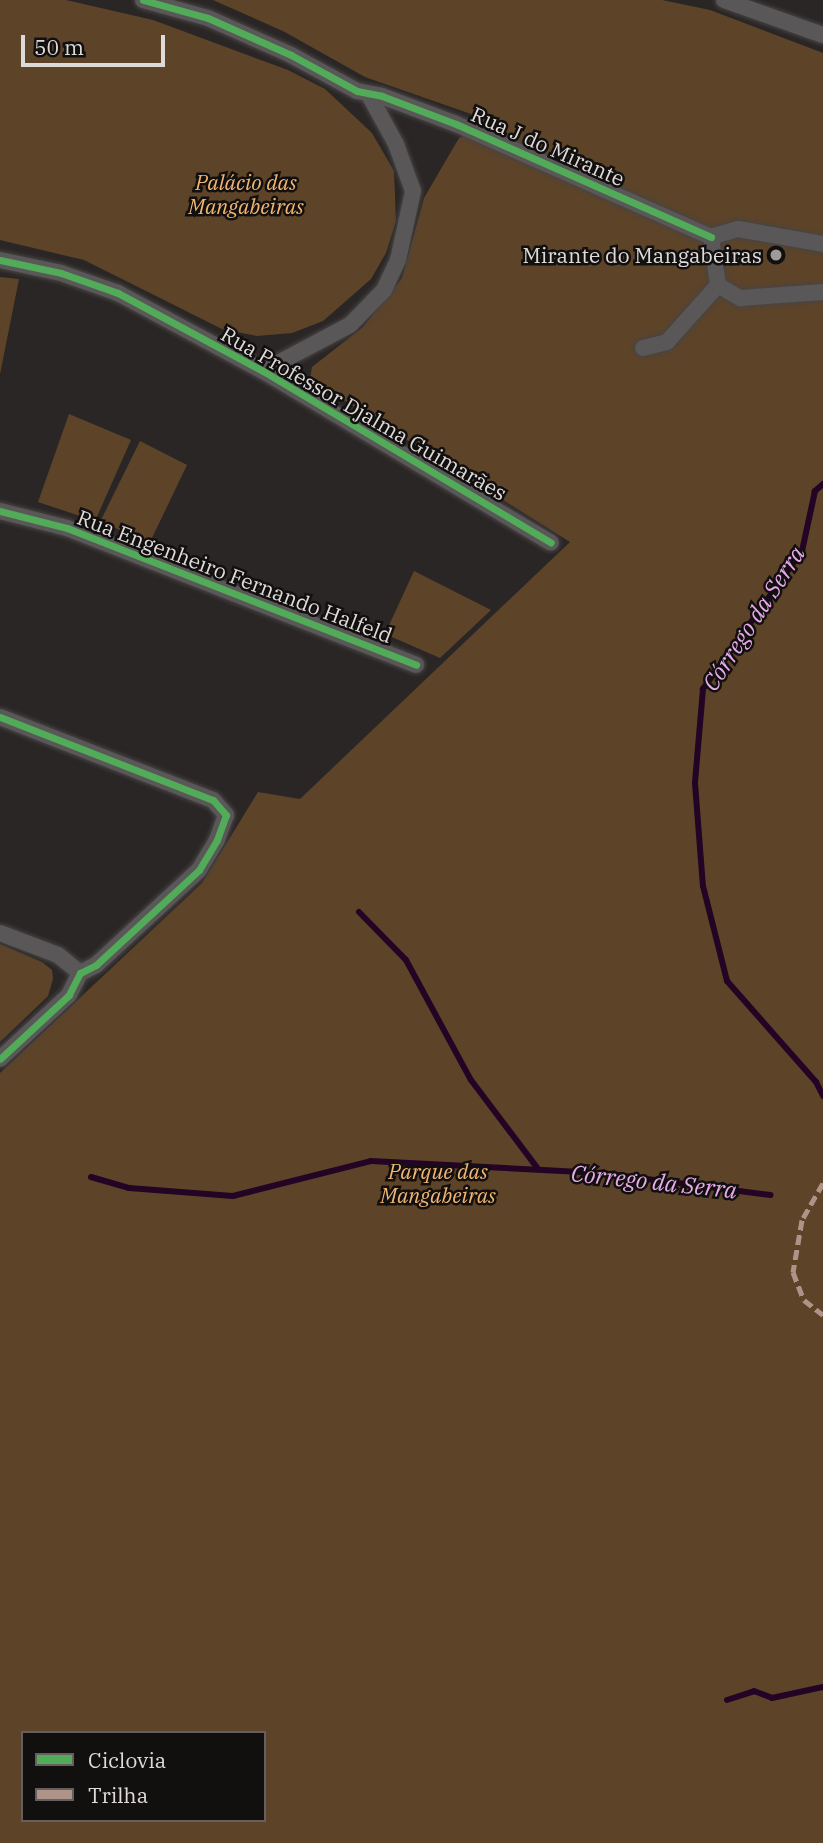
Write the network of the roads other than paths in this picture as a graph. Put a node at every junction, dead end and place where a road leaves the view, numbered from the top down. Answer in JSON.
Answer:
{"nodes":[{"id":1,"x":143,"y":0,"type":"edge"},
{"id":2,"x":724,"y":0,"type":"edge"},
{"id":3,"x":823,"y":35,"type":"edge"},
{"id":4,"x":369,"y":95,"type":"junction"},
{"id":5,"x":711,"y":237,"type":"junction"},
{"id":6,"x":823,"y":244,"type":"edge"},
{"id":7,"x":0,"y":260,"type":"edge"},
{"id":8,"x":718,"y":285,"type":"junction"},
{"id":9,"x":823,"y":292,"type":"edge"},
{"id":10,"x":643,"y":348,"type":"dead end"},
{"id":11,"x":263,"y":371,"type":"junction"},
{"id":12,"x":0,"y":511,"type":"edge"},
{"id":13,"x":551,"y":543,"type":"dead end"},
{"id":14,"x":416,"y":665,"type":"dead end"},
{"id":15,"x":0,"y":717,"type":"edge"},
{"id":16,"x":0,"y":933,"type":"edge"},
{"id":17,"x":80,"y":974,"type":"junction"},
{"id":18,"x":0,"y":1059,"type":"edge"}],
"edges":[{"from":1,"to":4,"type":"street","name":"Rua J do Mirante"},
{"from":2,"to":3,"type":"street"},
{"from":4,"to":5,"type":"street","name":"Rua J do Mirante"},
{"from":4,"to":11,"type":"street"},
{"from":5,"to":6,"type":"street"},
{"from":5,"to":8,"type":"street"},
{"from":7,"to":11,"type":"street","name":"Rua Professor Djalma Guimarães"},
{"from":8,"to":9,"type":"street"},
{"from":8,"to":10,"type":"street"},
{"from":11,"to":13,"type":"street","name":"Rua Professor Djalma Guimarães"},
{"from":12,"to":14,"type":"street","name":"Rua Engenheiro Fernando Halfeld"},
{"from":15,"to":17,"type":"street"},
{"from":16,"to":17,"type":"street"},
{"from":17,"to":18,"type":"street"}]}
